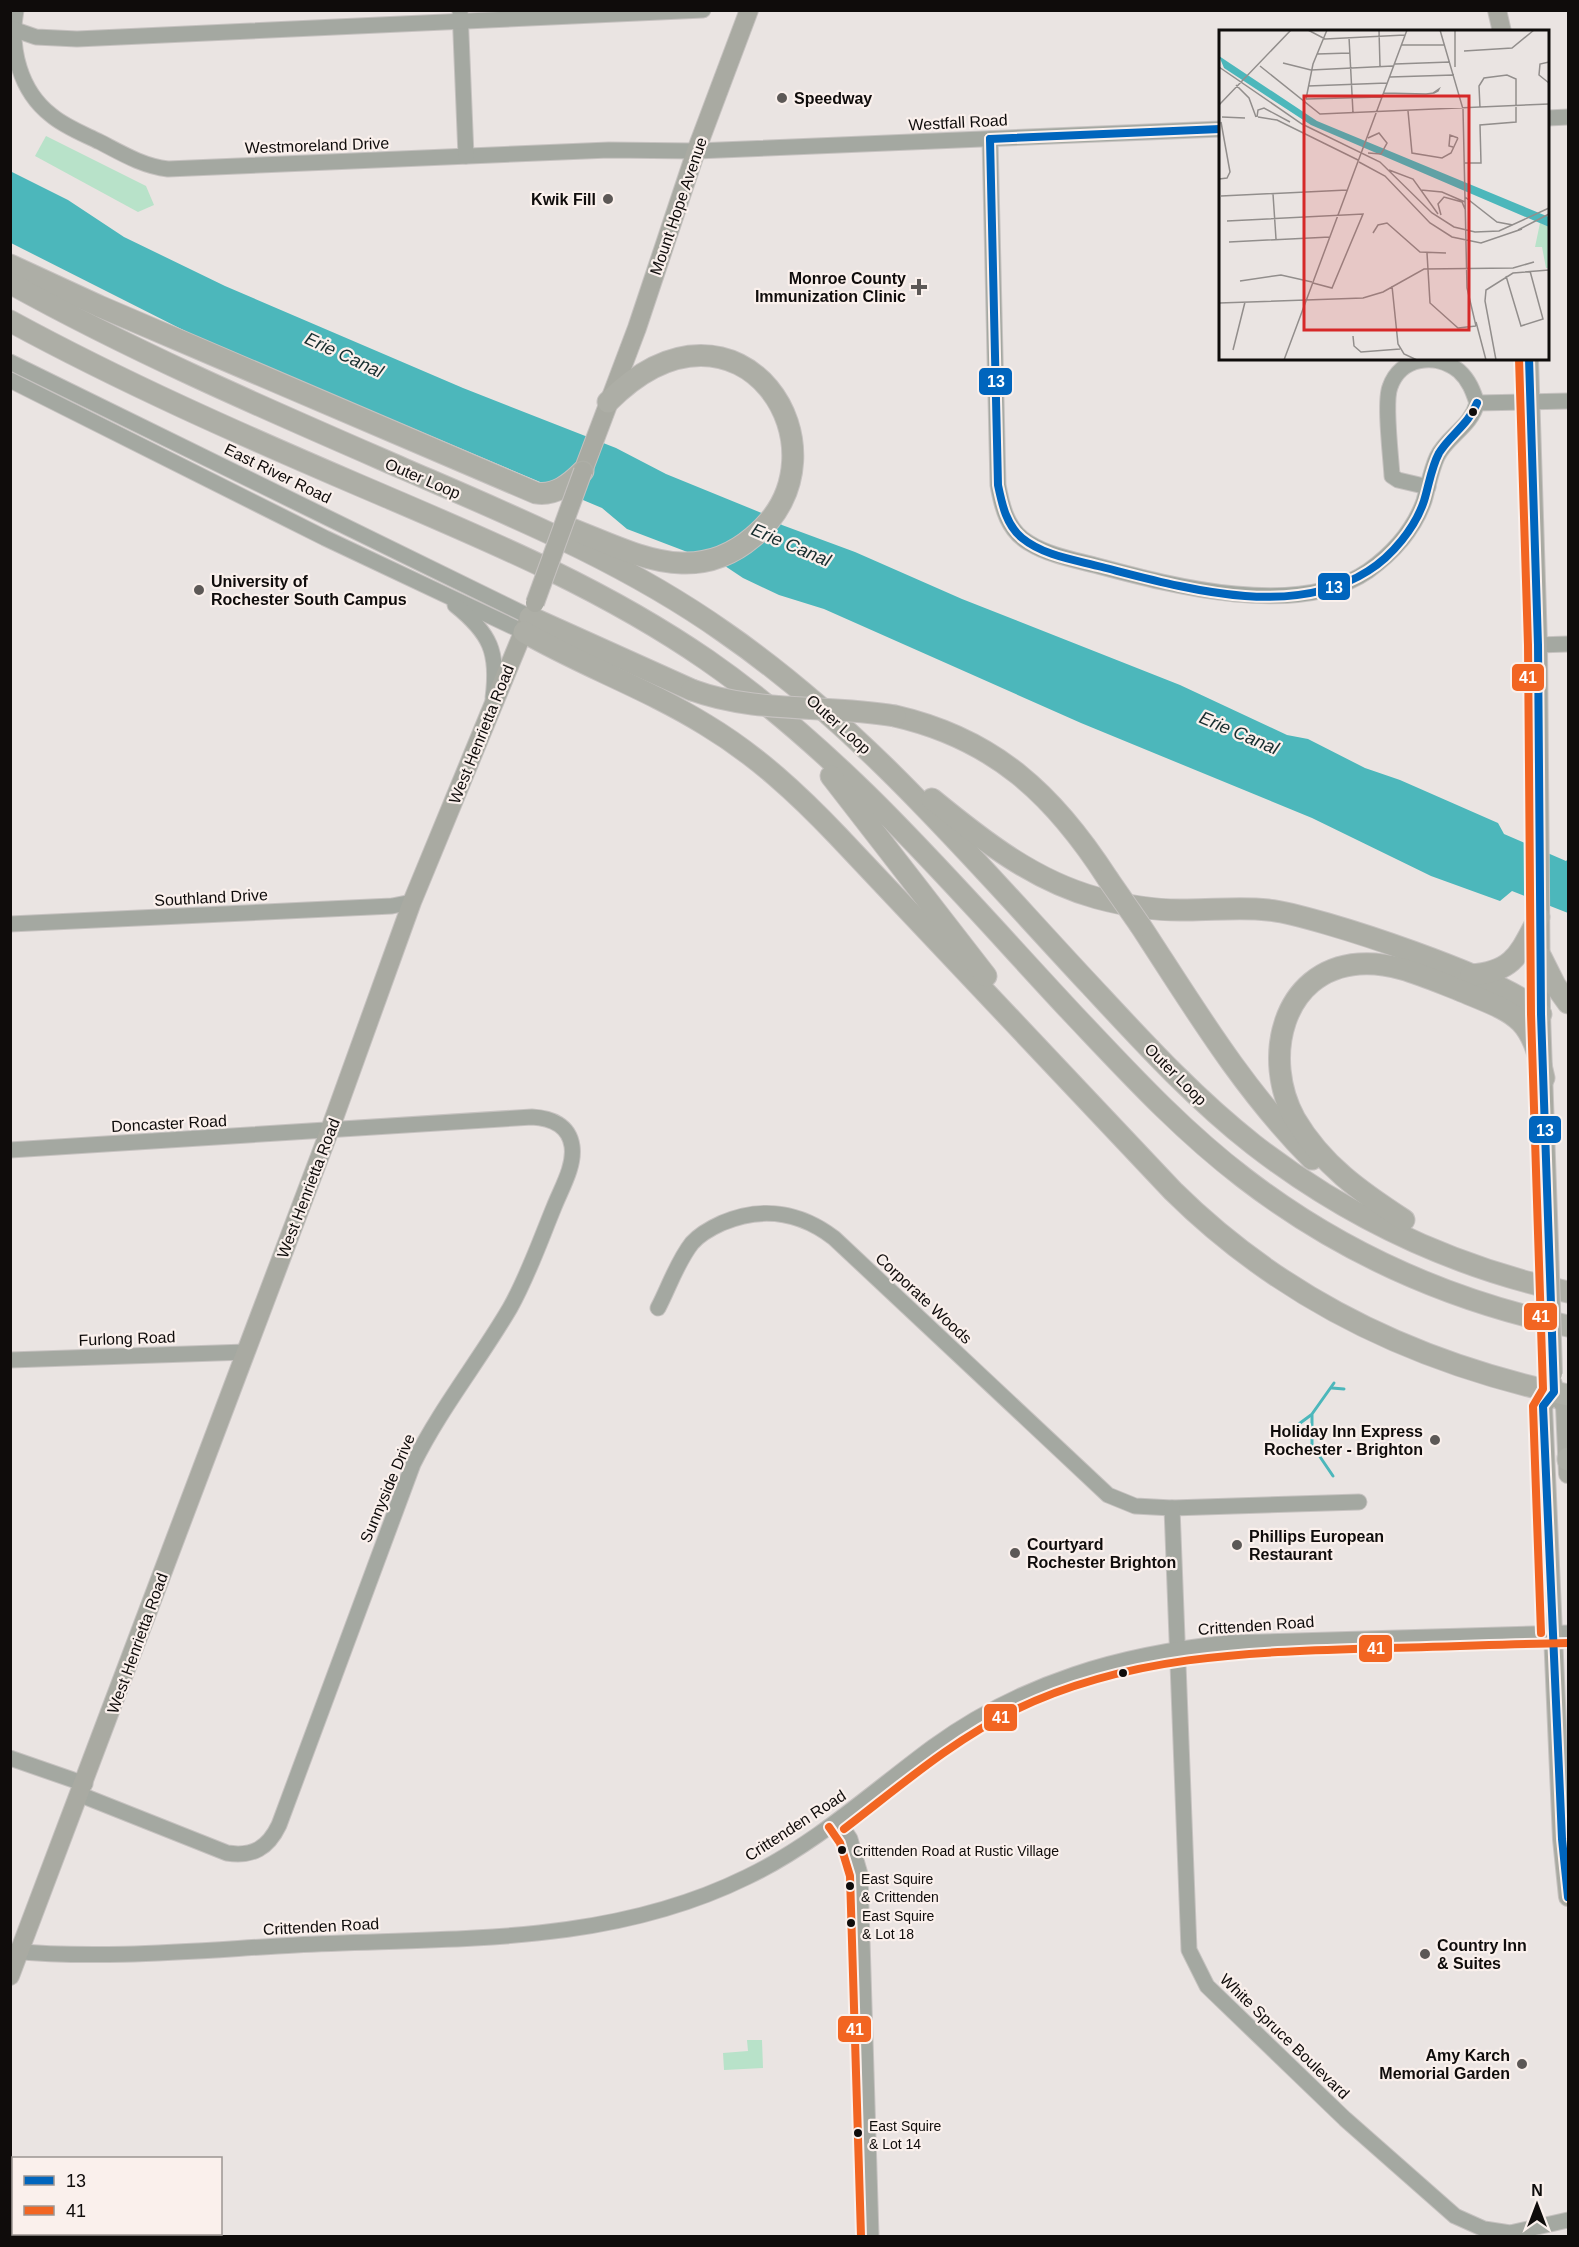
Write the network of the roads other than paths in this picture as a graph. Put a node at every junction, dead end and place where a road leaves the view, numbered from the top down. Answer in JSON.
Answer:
{"nodes":[{"id":1,"x":16,"y":10,"type":"edge"},
{"id":2,"x":703,"y":10,"type":"edge"},
{"id":3,"x":749,"y":10,"type":"edge"},
{"id":4,"x":1497,"y":10,"type":"edge"},
{"id":5,"x":460,"y":16,"type":"edge"},
{"id":6,"x":12,"y":28,"type":"edge"},
{"id":7,"x":1502,"y":30,"type":"edge"},
{"id":8,"x":1569,"y":117,"type":"edge"},
{"id":9,"x":1549,"y":118,"type":"edge"},
{"id":10,"x":1219,"y":129,"type":"edge"},
{"id":11,"x":990,"y":139,"type":"junction"},
{"id":12,"x":696,"y":151,"type":"junction"},
{"id":13,"x":466,"y":156,"type":"junction"},
{"id":14,"x":10,"y":265,"type":"edge"},
{"id":15,"x":10,"y":283,"type":"edge"},
{"id":16,"x":10,"y":321,"type":"edge"},
{"id":17,"x":10,"y":332,"type":"edge"},
{"id":18,"x":1427,"y":360,"type":"edge"},
{"id":19,"x":1436,"y":360,"type":"edge"},
{"id":20,"x":1528,"y":360,"type":"edge"},
{"id":21,"x":10,"y":362,"type":"edge"},
{"id":22,"x":10,"y":380,"type":"edge"},
{"id":23,"x":142,"y":389,"type":"junction"},
{"id":24,"x":1569,"y":401,"type":"edge"},
{"id":25,"x":608,"y":402,"type":"junction"},
{"id":26,"x":1531,"y":402,"type":"junction"},
{"id":27,"x":1477,"y":403,"type":"junction"},
{"id":28,"x":392,"y":464,"type":"junction"},
{"id":29,"x":583,"y":471,"type":"junction"},
{"id":30,"x":1428,"y":487,"type":"junction"},
{"id":31,"x":428,"y":586,"type":"junction"},
{"id":32,"x":530,"y":617,"type":"junction"},
{"id":33,"x":1569,"y":644,"type":"edge"},
{"id":34,"x":1538,"y":645,"type":"junction"},
{"id":35,"x":492,"y":708,"type":"junction"},
{"id":36,"x":780,"y":715,"type":"junction"},
{"id":37,"x":843,"y":727,"type":"junction"},
{"id":38,"x":412,"y":902,"type":"junction"},
{"id":39,"x":1539,"y":917,"type":"joint"},
{"id":40,"x":10,"y":924,"type":"edge"},
{"id":41,"x":1531,"y":953,"type":"junction"},
{"id":42,"x":1471,"y":976,"type":"junction"},
{"id":43,"x":1569,"y":1003,"type":"edge"},
{"id":44,"x":1541,"y":1014,"type":"junction"},
{"id":45,"x":1544,"y":1078,"type":"junction"},
{"id":46,"x":1068,"y":1079,"type":"junction"},
{"id":47,"x":329,"y":1132,"type":"junction"},
{"id":48,"x":10,"y":1150,"type":"edge"},
{"id":49,"x":1404,"y":1220,"type":"junction"},
{"id":50,"x":1569,"y":1285,"type":"edge"},
{"id":51,"x":1569,"y":1292,"type":"edge"},
{"id":52,"x":658,"y":1308,"type":"dead end"},
{"id":53,"x":1569,"y":1326,"type":"edge"},
{"id":54,"x":246,"y":1352,"type":"junction"},
{"id":55,"x":10,"y":1360,"type":"edge"},
{"id":56,"x":1558,"y":1387,"type":"edge"},
{"id":57,"x":1568,"y":1459,"type":"edge"},
{"id":58,"x":1569,"y":1474,"type":"edge"},
{"id":59,"x":1359,"y":1502,"type":"dead end"},
{"id":60,"x":1172,"y":1508,"type":"junction"},
{"id":61,"x":1560,"y":1633,"type":"edge"},
{"id":62,"x":1177,"y":1649,"type":"junction"},
{"id":63,"x":10,"y":1758,"type":"edge"},
{"id":64,"x":83,"y":1790,"type":"junction"},
{"id":65,"x":838,"y":1821,"type":"junction"},
{"id":66,"x":1569,"y":1896,"type":"edge"},
{"id":67,"x":15,"y":1951,"type":"edge"},
{"id":68,"x":10,"y":1976,"type":"edge"},
{"id":69,"x":1567,"y":2221,"type":"edge"},
{"id":70,"x":871,"y":2236,"type":"edge"}],
"edges":[{"from":1,"to":6,"type":"street","name":"Westmoreland Drive"},
{"from":2,"to":5,"type":"street"},
{"from":3,"to":12,"type":"main road","name":"Mount Hope Avenue"},
{"from":4,"to":7,"type":"main road"},
{"from":5,"to":6,"type":"street"},
{"from":5,"to":13,"type":"street"},
{"from":6,"to":13,"type":"street","name":"Westmoreland Drive"},
{"from":8,"to":9,"type":"street"},
{"from":10,"to":11,"type":"street","name":"Westfall Road"},
{"from":11,"to":12,"type":"street","name":"Westfall Road"},
{"from":11,"to":30,"type":"street"},
{"from":12,"to":13,"type":"street","name":"Westmoreland Drive"},
{"from":12,"to":25,"type":"main road","name":"Mount Hope Avenue"},
{"from":14,"to":29,"type":"highway"},
{"from":15,"to":28,"type":"highway","name":"Outer Loop"},
{"from":16,"to":23,"type":"highway","name":"Outer Loop"},
{"from":17,"to":23,"type":"highway"},
{"from":18,"to":30,"type":"street"},
{"from":19,"to":27,"type":"street"},
{"from":20,"to":26,"type":"main road"},
{"from":21,"to":32,"type":"street","name":"East River Road"},
{"from":22,"to":31,"type":"street","name":"East River Road"},
{"from":23,"to":36,"type":"highway","name":"Outer Loop"},
{"from":24,"to":26,"type":"street"},
{"from":25,"to":28,"type":"highway"},
{"from":25,"to":29,"type":"main road","name":"West Henrietta Road"},
{"from":26,"to":27,"type":"street"},
{"from":26,"to":34,"type":"main road"},
{"from":27,"to":30,"type":"street"},
{"from":28,"to":37,"type":"highway","name":"Outer Loop"},
{"from":29,"to":32,"type":"main road","name":"West Henrietta Road","bridge":true},
{"from":31,"to":32,"type":"street","name":"East River Road"},
{"from":31,"to":35,"type":"street"},
{"from":32,"to":35,"type":"main road","name":"West Henrietta Road"},
{"from":32,"to":46,"type":"highway"},
{"from":32,"to":49,"type":"highway","bridge":true},
{"from":33,"to":34,"type":"street"},
{"from":34,"to":39,"type":"main road"},
{"from":35,"to":38,"type":"main road","name":"West Henrietta Road"},
{"from":36,"to":46,"type":"highway"},
{"from":36,"to":53,"type":"highway","name":"Outer Loop"},
{"from":37,"to":42,"type":"highway"},
{"from":37,"to":51,"type":"highway","name":"Outer Loop"},
{"from":38,"to":40,"type":"street","name":"Southland Drive"},
{"from":38,"to":47,"type":"main road","name":"West Henrietta Road"},
{"from":39,"to":41,"type":"highway"},
{"from":41,"to":42,"type":"highway"},
{"from":41,"to":43,"type":"highway"},
{"from":41,"to":44,"type":"main road"},
{"from":42,"to":44,"type":"highway"},
{"from":44,"to":45,"type":"main road"},
{"from":45,"to":49,"type":"highway"},
{"from":45,"to":56,"type":"main road","bridge":true},
{"from":46,"to":56,"type":"highway"},
{"from":47,"to":48,"type":"street","name":"Doncaster Road"},
{"from":47,"to":54,"type":"main road","name":"West Henrietta Road"},
{"from":47,"to":64,"type":"street","name":"Sunnyside Drive"},
{"from":49,"to":50,"type":"highway"},
{"from":52,"to":60,"type":"street","name":"Corporate Woods"},
{"from":54,"to":55,"type":"street","name":"Furlong Road"},
{"from":54,"to":64,"type":"main road","name":"West Henrietta Road"},
{"from":56,"to":57,"type":"main road"},
{"from":56,"to":61,"type":"main road"},
{"from":57,"to":58,"type":"main road"},
{"from":59,"to":60,"type":"street","name":"Corporate Woods"},
{"from":60,"to":62,"type":"street"},
{"from":61,"to":62,"type":"street","name":"Crittenden Road"},
{"from":61,"to":66,"type":"main road"},
{"from":62,"to":65,"type":"street","name":"Crittenden Road"},
{"from":62,"to":69,"type":"street","name":"White Spruce Boulevard"},
{"from":63,"to":64,"type":"street","name":"Sunnyside Drive"},
{"from":64,"to":67,"type":"main road","name":"West Henrietta Road"},
{"from":65,"to":67,"type":"street","name":"Crittenden Road"},
{"from":65,"to":70,"type":"street"},
{"from":67,"to":68,"type":"main road","name":"West Henrietta Road"}]}
